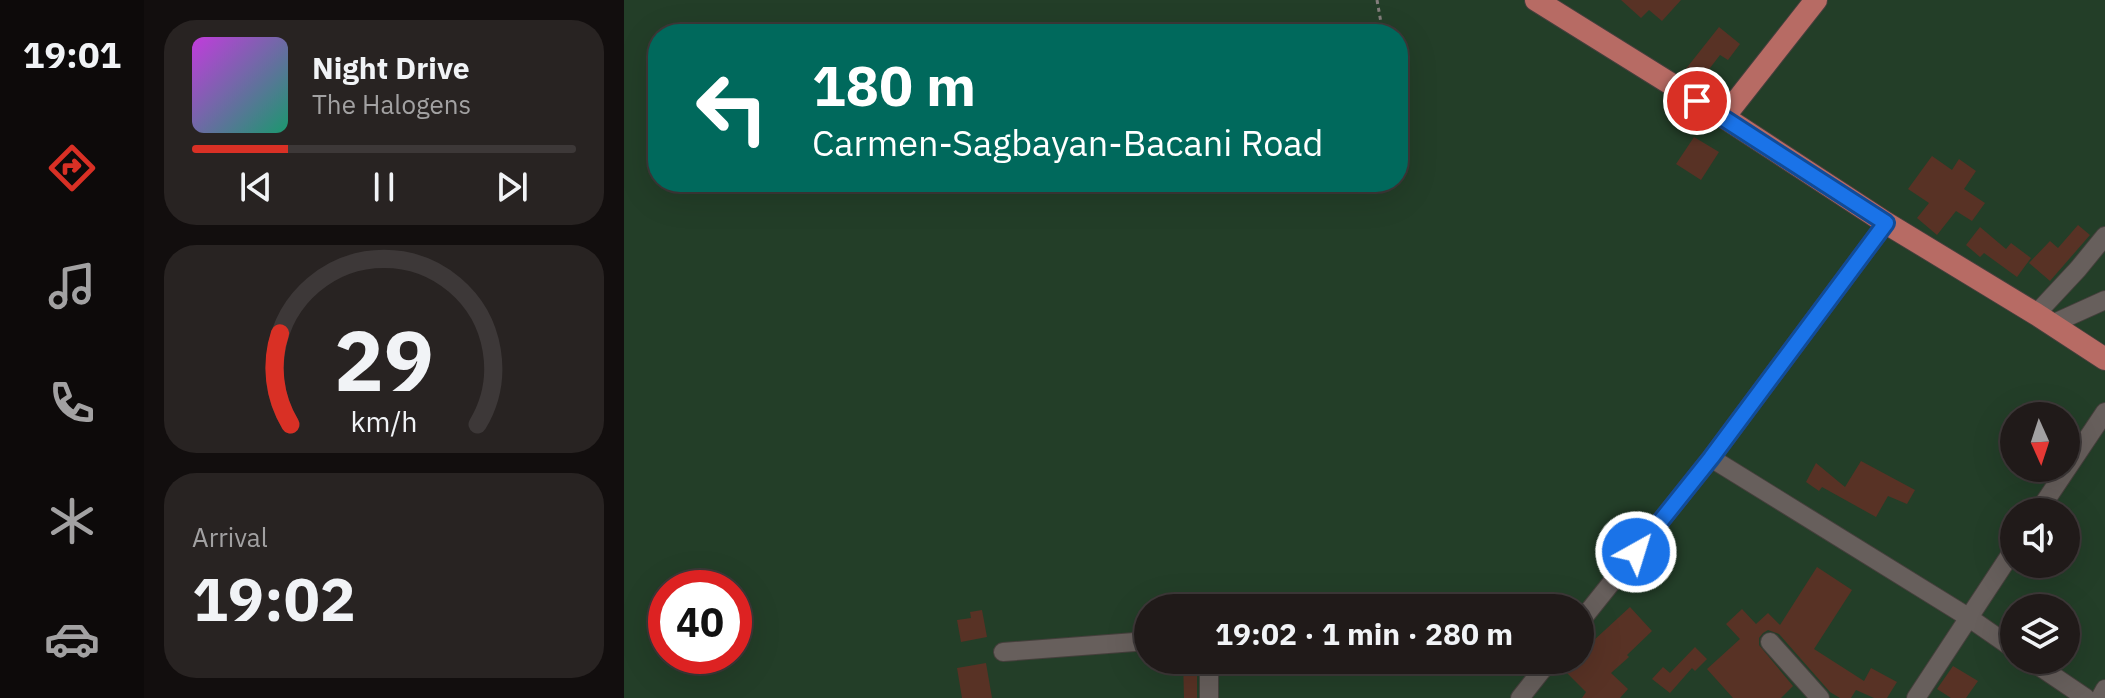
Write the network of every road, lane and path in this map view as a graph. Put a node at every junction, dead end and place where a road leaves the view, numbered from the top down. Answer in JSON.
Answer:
{"nodes":[{"id":1,"x":1377,"y":0,"type":"edge"},
{"id":2,"x":1536,"y":0,"type":"edge"},
{"id":3,"x":1816,"y":0,"type":"edge"},
{"id":4,"x":1381,"y":24,"type":"edge"},
{"id":5,"x":1724,"y":117,"type":"junction"},
{"id":6,"x":1886,"y":223,"type":"junction"},
{"id":7,"x":2105,"y":236,"type":"edge"},
{"id":8,"x":2105,"y":300,"type":"edge"},
{"id":9,"x":2044,"y":319,"type":"junction"},
{"id":10,"x":2105,"y":359,"type":"edge"},
{"id":11,"x":2105,"y":412,"type":"edge"},
{"id":12,"x":1711,"y":458,"type":"junction"},
{"id":13,"x":2047,"y":498,"type":"edge"},
{"id":14,"x":2000,"y":570,"type":"edge"},
{"id":15,"x":1594,"y":604,"type":"edge"},
{"id":16,"x":1968,"y":617,"type":"junction"},
{"id":17,"x":2000,"y":639,"type":"edge"},
{"id":18,"x":1134,"y":642,"type":"edge"},
{"id":19,"x":1770,"y":642,"type":"dead end"},
{"id":20,"x":1003,"y":652,"type":"dead end"},
{"id":21,"x":1209,"y":674,"type":"edge"},
{"id":22,"x":1539,"y":674,"type":"edge"},
{"id":23,"x":2051,"y":674,"type":"edge"},
{"id":24,"x":2105,"y":689,"type":"edge"},
{"id":25,"x":1209,"y":698,"type":"edge"},
{"id":26,"x":1520,"y":698,"type":"edge"},
{"id":27,"x":1820,"y":698,"type":"edge"},
{"id":28,"x":1916,"y":698,"type":"edge"},
{"id":29,"x":2086,"y":698,"type":"edge"},
{"id":30,"x":2100,"y":698,"type":"edge"}],
"edges":[{"from":1,"to":4,"type":"path"},
{"from":2,"to":5,"type":"main road"},
{"from":3,"to":5,"type":"main road"},
{"from":5,"to":6,"type":"main road"},
{"from":6,"to":9,"type":"main road"},
{"from":6,"to":12,"type":"street"},
{"from":7,"to":9,"type":"street"},
{"from":8,"to":9,"type":"street"},
{"from":9,"to":10,"type":"main road"},
{"from":11,"to":13,"type":"street"},
{"from":12,"to":15,"type":"street"},
{"from":12,"to":16,"type":"street"},
{"from":14,"to":16,"type":"street"},
{"from":16,"to":17,"type":"street"},
{"from":16,"to":28,"type":"street"},
{"from":18,"to":20,"type":"street"},
{"from":19,"to":27,"type":"street"},
{"from":21,"to":25,"type":"street"},
{"from":22,"to":26,"type":"street"},
{"from":23,"to":29,"type":"street"},
{"from":24,"to":30,"type":"street"}]}
